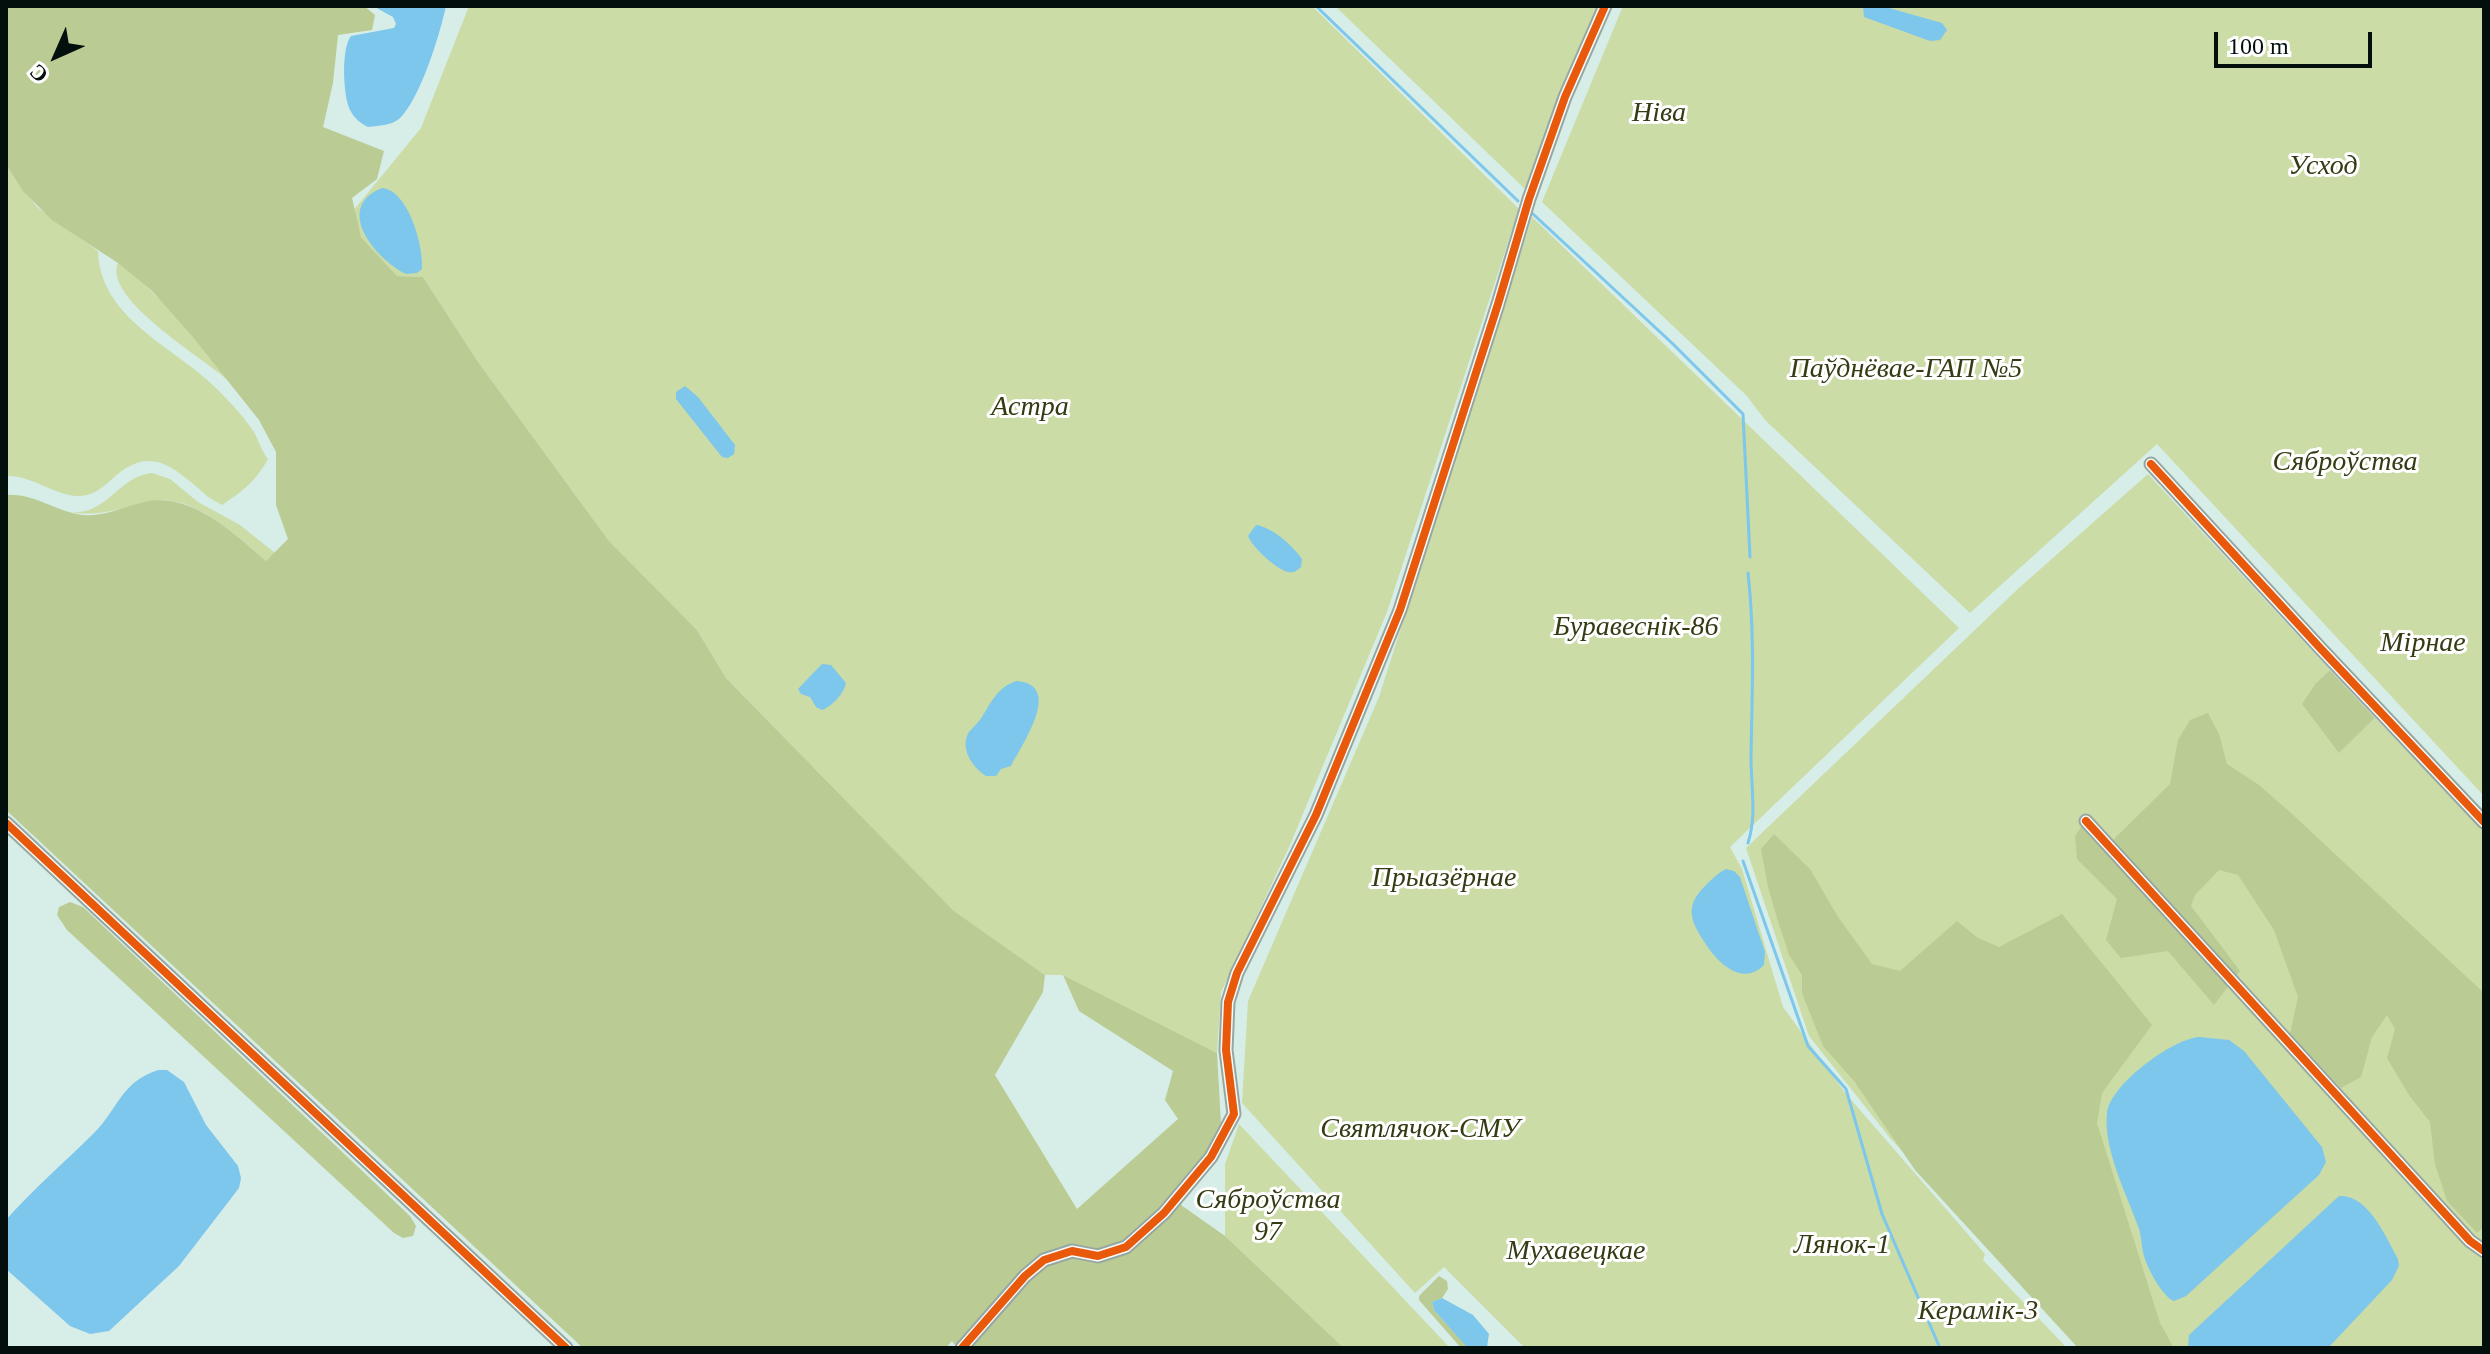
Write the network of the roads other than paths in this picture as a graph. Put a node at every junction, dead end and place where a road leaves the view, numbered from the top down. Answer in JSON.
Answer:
{"nodes":[{"id":1,"x":1605,"y":6,"type":"edge"},
{"id":2,"x":2151,"y":464,"type":"dead end"},
{"id":3,"x":2086,"y":821,"type":"dead end"},
{"id":4,"x":2484,"y":822,"type":"edge"},
{"id":5,"x":6,"y":823,"type":"edge"},
{"id":6,"x":2484,"y":1251,"type":"edge"},
{"id":7,"x":566,"y":1348,"type":"edge"},
{"id":8,"x":962,"y":1348,"type":"edge"}],
"edges":[{"from":1,"to":8,"type":"street"},
{"from":2,"to":4,"type":"street"},
{"from":3,"to":6,"type":"street"},
{"from":5,"to":7,"type":"street"}]}
